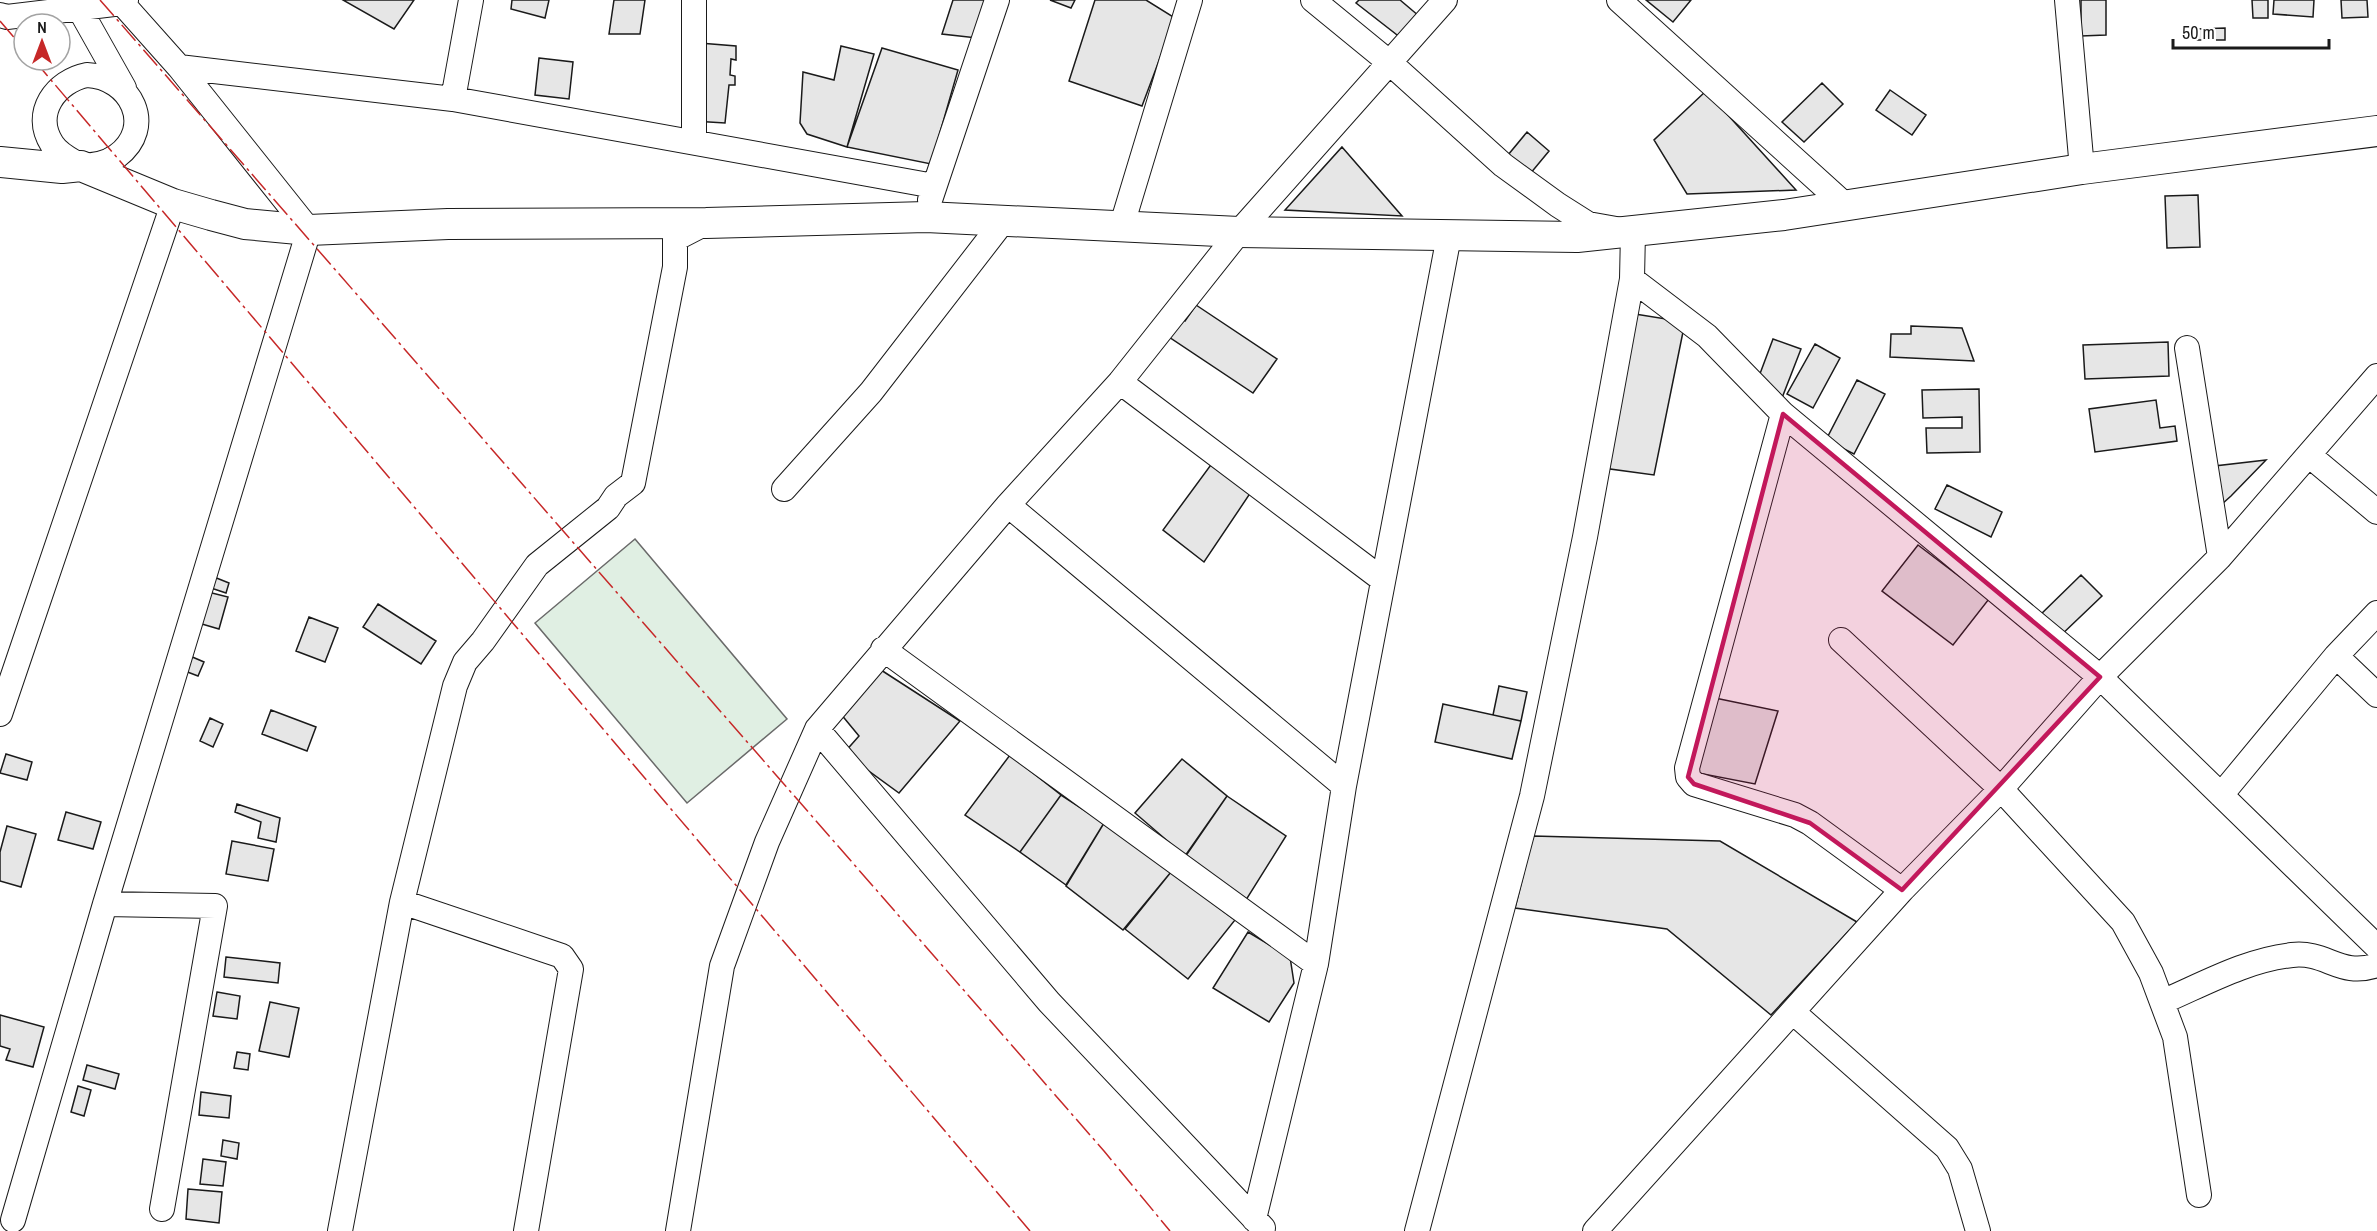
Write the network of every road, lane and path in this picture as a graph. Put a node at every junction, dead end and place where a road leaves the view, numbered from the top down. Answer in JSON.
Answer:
{"nodes":[{"id":1,"x":471,"y":0,"type":"edge"},
{"id":2,"x":694,"y":0,"type":"edge"},
{"id":3,"x":997,"y":0,"type":"edge"},
{"id":4,"x":1190,"y":0,"type":"edge"},
{"id":5,"x":1312,"y":0,"type":"edge"},
{"id":6,"x":1445,"y":0,"type":"edge"},
{"id":7,"x":1619,"y":0,"type":"edge"},
{"id":8,"x":2067,"y":0,"type":"edge"},
{"id":9,"x":124,"y":1,"type":"edge"},
{"id":10,"x":75,"y":4,"type":"edge"},
{"id":11,"x":0,"y":15,"type":"edge"},
{"id":12,"x":1390,"y":63,"type":"junction"},
{"id":13,"x":179,"y":67,"type":"junction"},
{"id":14,"x":128,"y":95,"type":"junction"},
{"id":15,"x":453,"y":99,"type":"junction"},
{"id":16,"x":2377,"y":130,"type":"edge"},
{"id":17,"x":694,"y":141,"type":"junction"},
{"id":18,"x":0,"y":162,"type":"edge"},
{"id":19,"x":81,"y":166,"type":"junction"},
{"id":20,"x":2082,"y":170,"type":"junction"},
{"id":21,"x":934,"y":186,"type":"junction"},
{"id":22,"x":173,"y":204,"type":"junction"},
{"id":23,"x":1845,"y":205,"type":"junction"},
{"id":24,"x":926,"y":217,"type":"junction"},
{"id":25,"x":1004,"y":220,"type":"junction"},
{"id":26,"x":706,"y":223,"type":"junction"},
{"id":27,"x":1121,"y":228,"type":"junction"},
{"id":28,"x":309,"y":230,"type":"junction"},
{"id":29,"x":1239,"y":232,"type":"junction"},
{"id":30,"x":1633,"y":232,"type":"junction"},
{"id":31,"x":1449,"y":236,"type":"junction"},
{"id":32,"x":1632,"y":279,"type":"junction"},
{"id":33,"x":2187,"y":348,"type":"dead end"},
{"id":34,"x":2377,"y":376,"type":"edge"},
{"id":35,"x":1120,"y":382,"type":"junction"},
{"id":36,"x":1784,"y":414,"type":"junction"},
{"id":37,"x":2310,"y":456,"type":"junction"},
{"id":38,"x":784,"y":489,"type":"dead end"},
{"id":39,"x":1008,"y":505,"type":"junction"},
{"id":40,"x":2377,"y":512,"type":"edge"},
{"id":41,"x":2220,"y":557,"type":"junction"},
{"id":42,"x":1383,"y":580,"type":"junction"},
{"id":43,"x":2377,"y":613,"type":"edge"},
{"id":44,"x":1841,"y":640,"type":"dead end"},
{"id":45,"x":884,"y":649,"type":"junction"},
{"id":46,"x":2336,"y":656,"type":"junction"},
{"id":47,"x":2100,"y":677,"type":"junction"},
{"id":48,"x":2377,"y":695,"type":"edge"},
{"id":49,"x":0,"y":714,"type":"edge"},
{"id":50,"x":817,"y":729,"type":"junction"},
{"id":51,"x":1344,"y":786,"type":"junction"},
{"id":52,"x":2001,"y":789,"type":"junction"},
{"id":53,"x":2221,"y":795,"type":"junction"},
{"id":54,"x":1902,"y":890,"type":"junction"},
{"id":55,"x":402,"y":902,"type":"junction"},
{"id":56,"x":105,"y":904,"type":"junction"},
{"id":57,"x":2377,"y":947,"type":"edge"},
{"id":58,"x":1316,"y":964,"type":"junction"},
{"id":59,"x":2377,"y":965,"type":"edge"},
{"id":60,"x":2162,"y":1002,"type":"junction"},
{"id":61,"x":1794,"y":1013,"type":"junction"},
{"id":62,"x":2199,"y":1195,"type":"dead end"},
{"id":63,"x":162,"y":1209,"type":"dead end"},
{"id":64,"x":13,"y":1221,"type":"dead end"},
{"id":65,"x":1260,"y":1225,"type":"edge"},
{"id":66,"x":340,"y":1231,"type":"edge"},
{"id":67,"x":526,"y":1231,"type":"edge"},
{"id":68,"x":678,"y":1231,"type":"edge"},
{"id":69,"x":1417,"y":1231,"type":"edge"},
{"id":70,"x":1596,"y":1231,"type":"edge"},
{"id":71,"x":1978,"y":1231,"type":"edge"}],
"edges":[{"from":1,"to":15,"type":"street"},
{"from":2,"to":17,"type":"street"},
{"from":3,"to":21,"type":"street"},
{"from":4,"to":27,"type":"street"},
{"from":5,"to":12,"type":"street"},
{"from":6,"to":12,"type":"street"},
{"from":7,"to":23,"type":"street"},
{"from":8,"to":20,"type":"street"},
{"from":9,"to":10,"type":"street"},
{"from":9,"to":13,"type":"street"},
{"from":10,"to":11,"type":"street"},
{"from":10,"to":14,"type":"street"},
{"from":12,"to":29,"type":"street"},
{"from":12,"to":30,"type":"street"},
{"from":13,"to":15,"type":"street"},
{"from":13,"to":28,"type":"street"},
{"from":14,"to":19,"type":"street"},
{"from":14,"to":19,"type":"street"},
{"from":15,"to":17,"type":"street"},
{"from":16,"to":20,"type":"main road"},
{"from":17,"to":21,"type":"street"},
{"from":18,"to":19,"type":"main road"},
{"from":19,"to":22,"type":"main road"},
{"from":20,"to":23,"type":"main road"},
{"from":21,"to":24,"type":"street"},
{"from":22,"to":28,"type":"main road"},
{"from":22,"to":49,"type":"street"},
{"from":23,"to":30,"type":"main road"},
{"from":24,"to":25,"type":"main road"},
{"from":24,"to":26,"type":"main road"},
{"from":25,"to":27,"type":"main road"},
{"from":25,"to":38,"type":"street"},
{"from":26,"to":28,"type":"main road"},
{"from":26,"to":55,"type":"street"},
{"from":27,"to":29,"type":"main road"},
{"from":28,"to":56,"type":"street"},
{"from":29,"to":31,"type":"main road"},
{"from":29,"to":35,"type":"street"},
{"from":30,"to":31,"type":"main road"},
{"from":30,"to":32,"type":"street"},
{"from":31,"to":42,"type":"street"},
{"from":32,"to":36,"type":"street"},
{"from":32,"to":69,"type":"street"},
{"from":33,"to":41,"type":"street"},
{"from":34,"to":37,"type":"street"},
{"from":35,"to":39,"type":"street"},
{"from":35,"to":42,"type":"street"},
{"from":36,"to":47,"type":"street"},
{"from":36,"to":54,"type":"street"},
{"from":37,"to":40,"type":"street"},
{"from":37,"to":41,"type":"street"},
{"from":39,"to":45,"type":"street"},
{"from":39,"to":51,"type":"street"},
{"from":41,"to":47,"type":"street"},
{"from":42,"to":51,"type":"street"},
{"from":43,"to":46,"type":"street"},
{"from":44,"to":52,"type":"street"},
{"from":45,"to":50,"type":"street"},
{"from":45,"to":58,"type":"street"},
{"from":46,"to":48,"type":"street"},
{"from":46,"to":53,"type":"street"},
{"from":47,"to":52,"type":"street"},
{"from":47,"to":53,"type":"street"},
{"from":50,"to":65,"type":"street"},
{"from":50,"to":68,"type":"street"},
{"from":51,"to":58,"type":"street"},
{"from":52,"to":54,"type":"street"},
{"from":52,"to":60,"type":"street"},
{"from":53,"to":57,"type":"street"},
{"from":54,"to":61,"type":"street"},
{"from":55,"to":66,"type":"street"},
{"from":55,"to":67,"type":"street"},
{"from":56,"to":63,"type":"street"},
{"from":56,"to":64,"type":"street"},
{"from":58,"to":65,"type":"street"},
{"from":59,"to":60,"type":"street"},
{"from":60,"to":62,"type":"street"},
{"from":61,"to":70,"type":"street"},
{"from":61,"to":71,"type":"street"}]}
